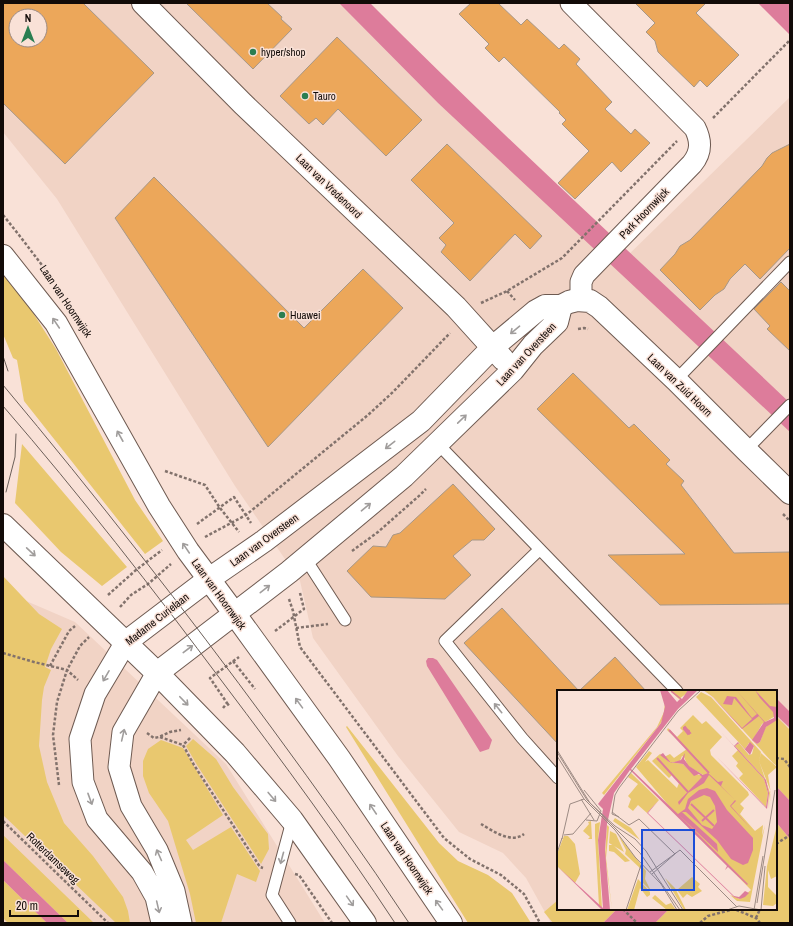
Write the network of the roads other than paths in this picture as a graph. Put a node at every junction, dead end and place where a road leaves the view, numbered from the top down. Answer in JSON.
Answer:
{"nodes":[{"id":1,"x":143,"y":3,"type":"edge"},
{"id":2,"x":571,"y":3,"type":"edge"},
{"id":3,"x":3,"y":256,"type":"edge"},
{"id":4,"x":790,"y":262,"type":"edge"},
{"id":5,"x":571,"y":303,"type":"junction"},
{"id":6,"x":493,"y":348,"type":"junction"},
{"id":7,"x":513,"y":370,"type":"junction"},
{"id":8,"x":676,"y":380,"type":"junction"},
{"id":9,"x":790,"y":405,"type":"edge"},
{"id":10,"x":437,"y":443,"type":"junction"},
{"id":11,"x":746,"y":450,"type":"junction"},
{"id":12,"x":784,"y":502,"type":"edge"},
{"id":13,"x":3,"y":525,"type":"edge"},
{"id":14,"x":539,"y":550,"type":"junction"},
{"id":15,"x":305,"y":558,"type":"junction"},
{"id":16,"x":209,"y":579,"type":"junction"},
{"id":17,"x":234,"y":613,"type":"junction"},
{"id":18,"x":346,"y":620,"type":"dead end"},
{"id":19,"x":126,"y":642,"type":"junction"},
{"id":20,"x":157,"y":673,"type":"junction"},
{"id":21,"x":676,"y":690,"type":"edge"},
{"id":22,"x":557,"y":777,"type":"edge"},
{"id":23,"x":292,"y":820,"type":"junction"},
{"id":24,"x":162,"y":923,"type":"edge"},
{"id":25,"x":181,"y":923,"type":"edge"},
{"id":26,"x":290,"y":923,"type":"edge"},
{"id":27,"x":365,"y":923,"type":"edge"},
{"id":28,"x":451,"y":923,"type":"edge"}],
"edges":[{"from":1,"to":6,"type":"street","name":"Laan van Vredenoord"},
{"from":2,"to":5,"type":"street","name":"Park Hoornwijck"},
{"from":16,"to":3,"type":"street","name":"Laan van Hoornwijck","one_way":true},
{"from":4,"to":8,"type":"lane"},
{"from":5,"to":6,"type":"street","name":"Laan van Oversteen","one_way":true},
{"from":5,"to":7,"type":"street","name":"Laan van Oversteen"},
{"from":5,"to":8,"type":"street","name":"Laan van Zuid Hoorn"},
{"from":6,"to":7,"type":"street","name":"Laan van Vredenoord"},
{"from":6,"to":16,"type":"street","name":"Laan van Oversteen","one_way":true},
{"from":10,"to":7,"type":"street","name":"Laan van Oversteen","one_way":true},
{"from":8,"to":11,"type":"street","name":"Laan van Zuid Hoorn"},
{"from":9,"to":11,"type":"lane"},
{"from":10,"to":14,"type":"lane"},
{"from":15,"to":10,"type":"street","name":"Laan van Oversteen","one_way":true},
{"from":11,"to":12,"type":"street","name":"Laan van Zuid Hoorn"},
{"from":13,"to":19,"type":"street","one_way":true},
{"from":14,"to":21,"type":"lane"},
{"from":22,"to":14,"type":"lane","one_way":true},
{"from":17,"to":15,"type":"street","name":"Laan van Oversteen","one_way":true},
{"from":15,"to":18,"type":"lane"},
{"from":16,"to":17,"type":"street","name":"Laan van Hoornwijck"},
{"from":16,"to":19,"type":"street","name":"Madame Curielaan"},
{"from":20,"to":17,"type":"street","one_way":true},
{"from":28,"to":17,"type":"street","name":"Laan van Hoornwijck","one_way":true},
{"from":19,"to":20,"type":"street"},
{"from":19,"to":24,"type":"street","name":"Madame Curielaan","one_way":true},
{"from":20,"to":23,"type":"street","one_way":true},
{"from":25,"to":20,"type":"street","one_way":true},
{"from":23,"to":26,"type":"lane","one_way":true},
{"from":23,"to":27,"type":"street","one_way":true}]}
